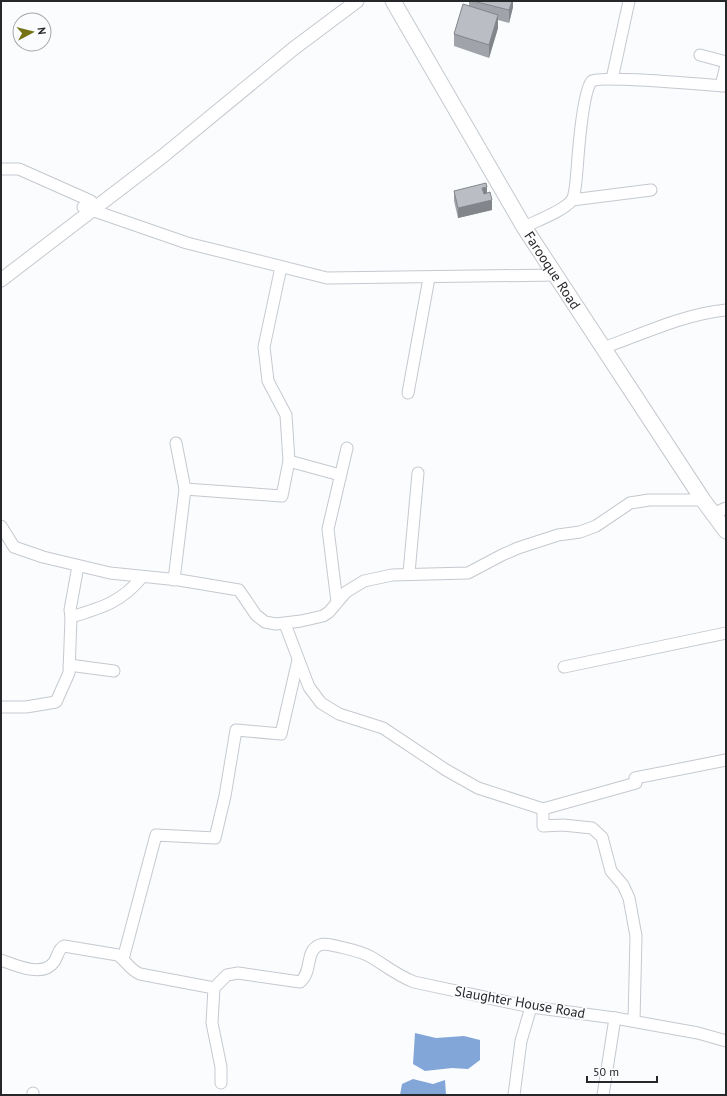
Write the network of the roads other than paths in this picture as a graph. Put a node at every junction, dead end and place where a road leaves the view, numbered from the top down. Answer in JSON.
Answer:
{"nodes":[{"id":1,"x":343,"y":1,"type":"edge"},
{"id":2,"x":357,"y":1,"type":"edge"},
{"id":3,"x":392,"y":1,"type":"edge"},
{"id":4,"x":629,"y":1,"type":"edge"},
{"id":5,"x":700,"y":55,"type":"dead end"},
{"id":6,"x":726,"y":62,"type":"edge"},
{"id":7,"x":726,"y":65,"type":"edge"},
{"id":8,"x":612,"y":79,"type":"junction"},
{"id":9,"x":724,"y":86,"type":"edge"},
{"id":10,"x":1,"y":169,"type":"edge"},
{"id":11,"x":651,"y":190,"type":"dead end"},
{"id":12,"x":572,"y":200,"type":"junction"},
{"id":13,"x":89,"y":206,"type":"junction"},
{"id":14,"x":524,"y":227,"type":"junction"},
{"id":15,"x":281,"y":267,"type":"junction"},
{"id":16,"x":1,"y":272,"type":"edge"},
{"id":17,"x":556,"y":275,"type":"junction"},
{"id":18,"x":429,"y":278,"type":"junction"},
{"id":19,"x":1,"y":280,"type":"edge"},
{"id":20,"x":726,"y":310,"type":"edge"},
{"id":21,"x":603,"y":348,"type":"junction"},
{"id":22,"x":408,"y":393,"type":"dead end"},
{"id":23,"x":176,"y":443,"type":"dead end"},
{"id":24,"x":346,"y":448,"type":"dead end"},
{"id":25,"x":289,"y":461,"type":"junction"},
{"id":26,"x":418,"y":473,"type":"dead end"},
{"id":27,"x":340,"y":475,"type":"junction"},
{"id":28,"x":185,"y":489,"type":"junction"},
{"id":29,"x":703,"y":500,"type":"junction"},
{"id":30,"x":720,"y":511,"type":"edge"},
{"id":31,"x":1,"y":526,"type":"edge"},
{"id":32,"x":726,"y":531,"type":"edge"},
{"id":33,"x":78,"y":566,"type":"junction"},
{"id":34,"x":409,"y":573,"type":"junction"},
{"id":35,"x":142,"y":577,"type":"junction"},
{"id":36,"x":174,"y":580,"type":"junction"},
{"id":37,"x":337,"y":602,"type":"junction"},
{"id":38,"x":71,"y":617,"type":"junction"},
{"id":39,"x":285,"y":624,"type":"junction"},
{"id":40,"x":726,"y":633,"type":"edge"},
{"id":41,"x":298,"y":660,"type":"junction"},
{"id":42,"x":69,"y":665,"type":"junction"},
{"id":43,"x":564,"y":666,"type":"dead end"},
{"id":44,"x":114,"y":671,"type":"dead end"},
{"id":45,"x":1,"y":707,"type":"edge"},
{"id":46,"x":726,"y":760,"type":"edge"},
{"id":47,"x":543,"y":809,"type":"junction"},
{"id":48,"x":123,"y":959,"type":"junction"},
{"id":49,"x":1,"y":960,"type":"edge"},
{"id":50,"x":214,"y":988,"type":"junction"},
{"id":51,"x":531,"y":1007,"type":"junction"},
{"id":52,"x":615,"y":1018,"type":"junction"},
{"id":53,"x":634,"y":1021,"type":"junction"},
{"id":54,"x":726,"y":1041,"type":"edge"},
{"id":55,"x":221,"y":1083,"type":"dead end"},
{"id":56,"x":514,"y":1095,"type":"edge"},
{"id":57,"x":604,"y":1095,"type":"edge"}],
"edges":[{"from":1,"to":13,"type":"street"},
{"from":2,"to":13,"type":"street"},
{"from":3,"to":14,"type":"main road","name":"Farooque Road"},
{"from":4,"to":8,"type":"street"},
{"from":5,"to":6,"type":"street"},
{"from":7,"to":9,"type":"street"},
{"from":8,"to":9,"type":"street"},
{"from":8,"to":12,"type":"street"},
{"from":10,"to":13,"type":"street"},
{"from":11,"to":12,"type":"street"},
{"from":12,"to":14,"type":"street"},
{"from":13,"to":15,"type":"street"},
{"from":13,"to":16,"type":"street"},
{"from":13,"to":19,"type":"street"},
{"from":14,"to":17,"type":"main road","name":"Farooque Road"},
{"from":15,"to":18,"type":"street"},
{"from":15,"to":25,"type":"street"},
{"from":17,"to":18,"type":"street"},
{"from":17,"to":21,"type":"main road","name":"Farooque Road"},
{"from":18,"to":22,"type":"street"},
{"from":20,"to":21,"type":"street"},
{"from":21,"to":29,"type":"main road","name":"Farooque Road"},
{"from":23,"to":28,"type":"street"},
{"from":24,"to":27,"type":"street"},
{"from":25,"to":27,"type":"street"},
{"from":25,"to":28,"type":"street"},
{"from":26,"to":34,"type":"street"},
{"from":27,"to":37,"type":"street"},
{"from":28,"to":36,"type":"street"},
{"from":29,"to":30,"type":"main road","name":"Farooque Road"},
{"from":29,"to":34,"type":"street"},
{"from":30,"to":32,"type":"main road","name":"Farooque Road"},
{"from":31,"to":33,"type":"street"},
{"from":33,"to":35,"type":"street"},
{"from":33,"to":38,"type":"street"},
{"from":34,"to":37,"type":"street"},
{"from":35,"to":36,"type":"street"},
{"from":35,"to":38,"type":"street"},
{"from":36,"to":39,"type":"street"},
{"from":37,"to":39,"type":"street"},
{"from":38,"to":42,"type":"street"},
{"from":39,"to":41,"type":"street"},
{"from":40,"to":43,"type":"street"},
{"from":41,"to":47,"type":"street"},
{"from":41,"to":48,"type":"street"},
{"from":42,"to":44,"type":"street"},
{"from":42,"to":45,"type":"street"},
{"from":46,"to":47,"type":"street"},
{"from":47,"to":53,"type":"street"},
{"from":48,"to":49,"type":"street"},
{"from":48,"to":50,"type":"street"},
{"from":50,"to":51,"type":"street","name":"Slaughter House Road"},
{"from":50,"to":55,"type":"street"},
{"from":51,"to":52,"type":"street","name":"Slaughter House Road"},
{"from":51,"to":56,"type":"street"},
{"from":52,"to":53,"type":"street","name":"Slaughter House Road"},
{"from":52,"to":57,"type":"street"},
{"from":53,"to":54,"type":"street","name":"Slaughter House Road"}]}
